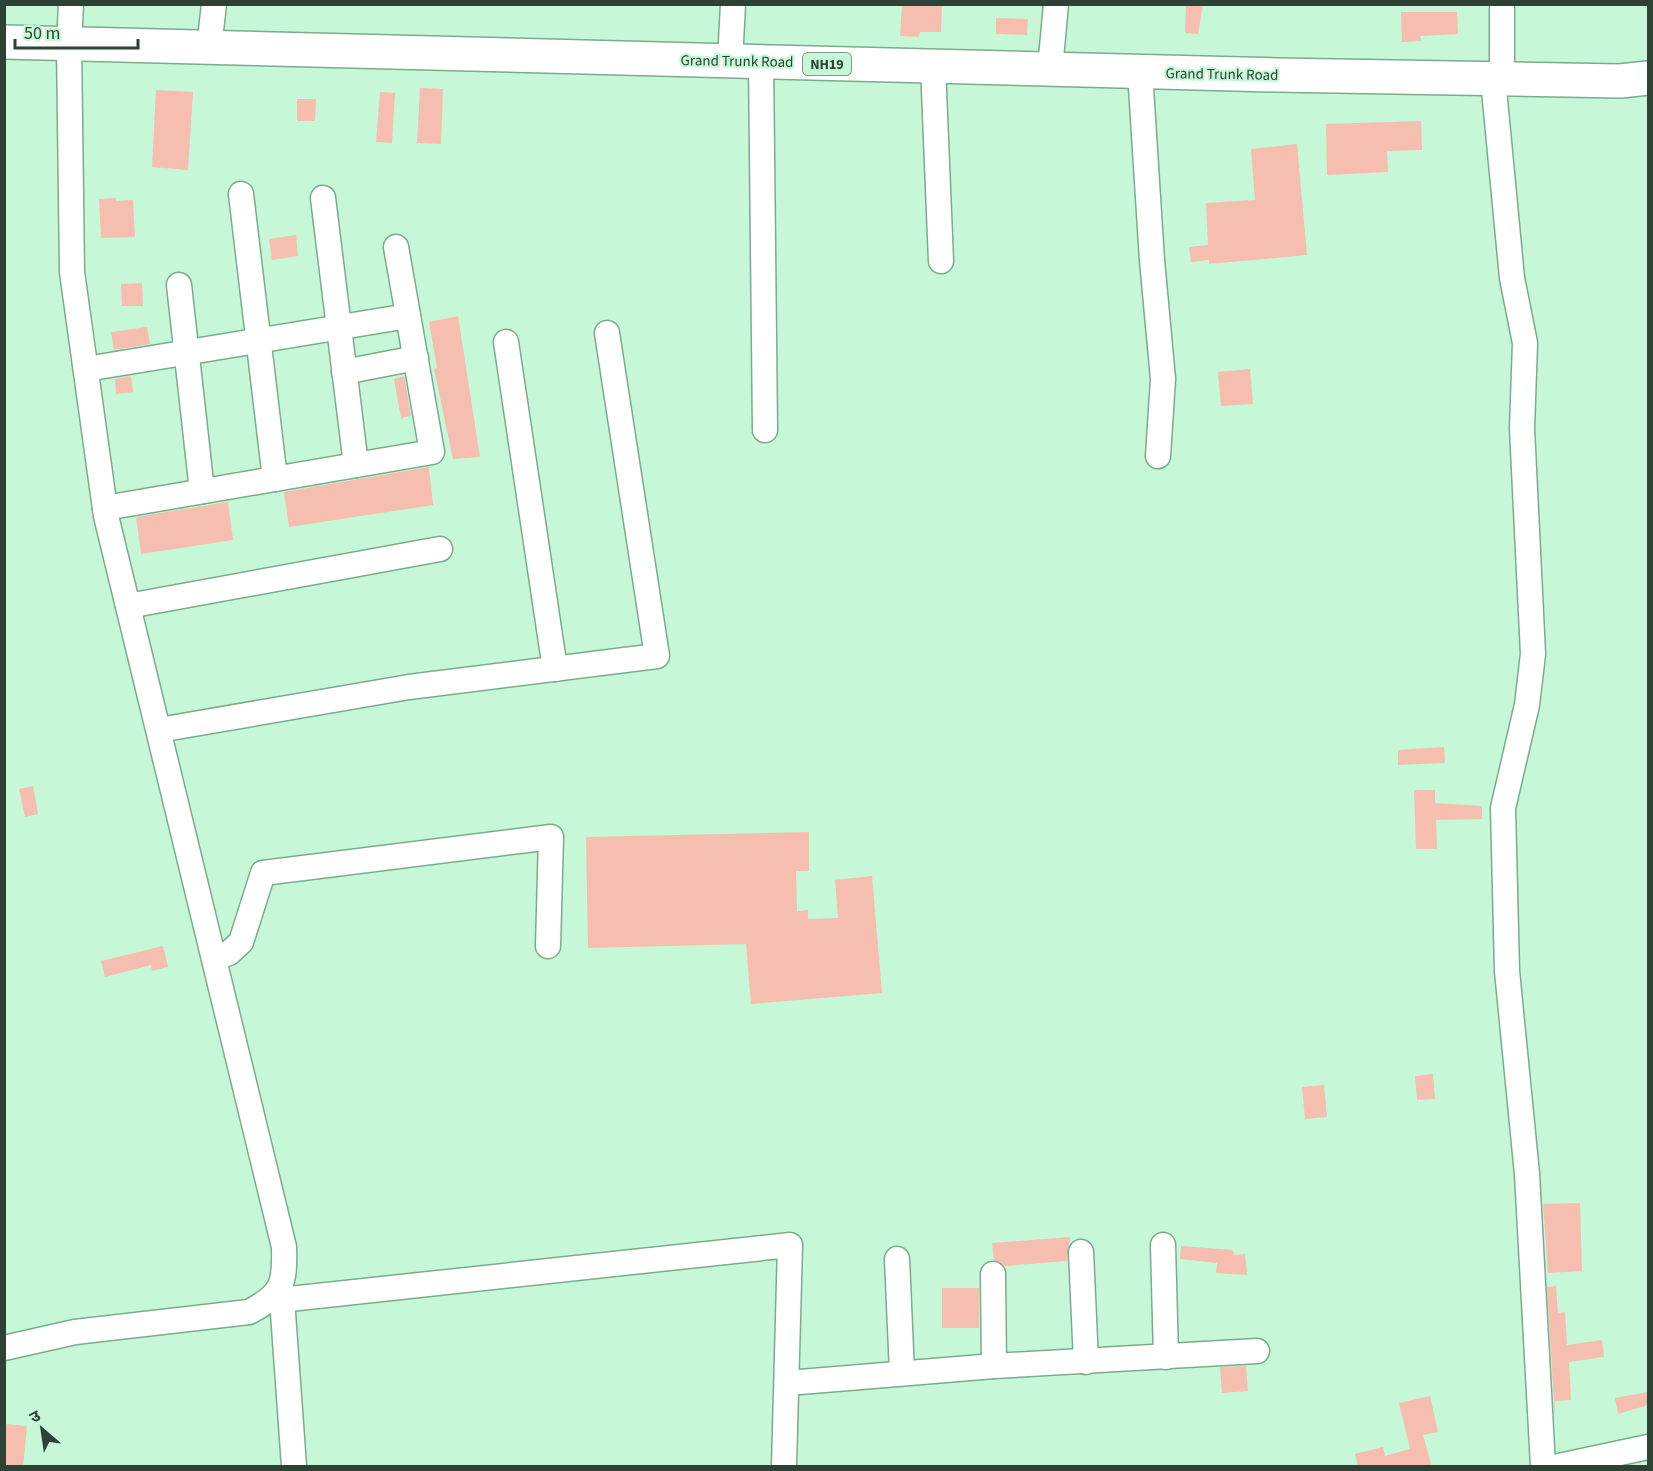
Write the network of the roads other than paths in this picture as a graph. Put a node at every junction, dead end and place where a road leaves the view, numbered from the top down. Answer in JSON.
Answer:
{"nodes":[{"id":1,"x":71,"y":4,"type":"edge"},
{"id":2,"x":214,"y":4,"type":"edge"},
{"id":3,"x":734,"y":4,"type":"edge"},
{"id":4,"x":1056,"y":4,"type":"edge"},
{"id":5,"x":1502,"y":4,"type":"edge"},
{"id":6,"x":4,"y":42,"type":"edge"},
{"id":7,"x":69,"y":44,"type":"junction"},
{"id":8,"x":209,"y":48,"type":"junction"},
{"id":9,"x":746,"y":62,"type":"junction"},
{"id":10,"x":933,"y":66,"type":"junction"},
{"id":11,"x":1050,"y":69,"type":"junction"},
{"id":12,"x":1140,"y":72,"type":"junction"},
{"id":13,"x":1498,"y":78,"type":"junction"},
{"id":14,"x":1648,"y":78,"type":"edge"},
{"id":15,"x":241,"y":194,"type":"dead end"},
{"id":16,"x":323,"y":198,"type":"dead end"},
{"id":17,"x":396,"y":247,"type":"dead end"},
{"id":18,"x":941,"y":261,"type":"dead end"},
{"id":19,"x":179,"y":285,"type":"dead end"},
{"id":20,"x":408,"y":316,"type":"junction"},
{"id":21,"x":339,"y":328,"type":"junction"},
{"id":22,"x":607,"y":333,"type":"dead end"},
{"id":23,"x":259,"y":341,"type":"junction"},
{"id":24,"x":507,"y":342,"type":"dead end"},
{"id":25,"x":186,"y":353,"type":"junction"},
{"id":26,"x":416,"y":358,"type":"junction"},
{"id":27,"x":86,"y":369,"type":"junction"},
{"id":28,"x":344,"y":372,"type":"junction"},
{"id":29,"x":765,"y":430,"type":"dead end"},
{"id":30,"x":1158,"y":456,"type":"dead end"},
{"id":31,"x":356,"y":465,"type":"junction"},
{"id":32,"x":275,"y":479,"type":"junction"},
{"id":33,"x":202,"y":491,"type":"junction"},
{"id":34,"x":105,"y":508,"type":"junction"},
{"id":35,"x":440,"y":549,"type":"dead end"},
{"id":36,"x":128,"y":606,"type":"junction"},
{"id":37,"x":555,"y":669,"type":"junction"},
{"id":38,"x":159,"y":730,"type":"junction"},
{"id":39,"x":548,"y":946,"type":"dead end"},
{"id":40,"x":214,"y":958,"type":"junction"},
{"id":41,"x":1163,"y":1245,"type":"dead end"},
{"id":42,"x":1081,"y":1252,"type":"dead end"},
{"id":43,"x":897,"y":1259,"type":"dead end"},
{"id":44,"x":993,"y":1274,"type":"dead end"},
{"id":45,"x":276,"y":1300,"type":"junction"},
{"id":46,"x":4,"y":1348,"type":"edge"},
{"id":47,"x":1257,"y":1351,"type":"dead end"},
{"id":48,"x":1166,"y":1357,"type":"junction"},
{"id":49,"x":1086,"y":1362,"type":"junction"},
{"id":50,"x":994,"y":1366,"type":"junction"},
{"id":51,"x":902,"y":1373,"type":"junction"},
{"id":52,"x":788,"y":1383,"type":"junction"},
{"id":53,"x":1648,"y":1447,"type":"edge"},
{"id":54,"x":294,"y":1467,"type":"edge"},
{"id":55,"x":784,"y":1467,"type":"edge"},
{"id":56,"x":1543,"y":1467,"type":"edge"},
{"id":57,"x":1559,"y":1467,"type":"edge"}],
"edges":[{"from":1,"to":7,"type":"street"},
{"from":2,"to":8,"type":"street"},
{"from":3,"to":9,"type":"street"},
{"from":4,"to":11,"type":"street"},
{"from":5,"to":13,"type":"street"},
{"from":6,"to":7,"type":"highway","name":"Grand Trunk Road","number":"NH19"},
{"from":7,"to":8,"type":"highway","name":"Grand Trunk Road","number":"NH19"},
{"from":7,"to":27,"type":"street"},
{"from":8,"to":9,"type":"highway","name":"Grand Trunk Road","number":"NH19"},
{"from":9,"to":10,"type":"highway","name":"Grand Trunk Road","number":"NH19"},
{"from":9,"to":29,"type":"street"},
{"from":10,"to":11,"type":"highway","name":"Grand Trunk Road","number":"NH19"},
{"from":10,"to":18,"type":"street"},
{"from":11,"to":12,"type":"highway","name":"Grand Trunk Road","number":"NH19"},
{"from":12,"to":13,"type":"highway","name":"Grand Trunk Road","number":"NH19"},
{"from":12,"to":30,"type":"street"},
{"from":13,"to":14,"type":"highway","name":"Grand Trunk Road","number":"NH19"},
{"from":13,"to":56,"type":"street"},
{"from":15,"to":23,"type":"street"},
{"from":16,"to":21,"type":"street"},
{"from":17,"to":20,"type":"street"},
{"from":19,"to":25,"type":"street"},
{"from":20,"to":21,"type":"street"},
{"from":20,"to":26,"type":"street"},
{"from":21,"to":23,"type":"street"},
{"from":21,"to":28,"type":"street"},
{"from":22,"to":37,"type":"street"},
{"from":23,"to":25,"type":"street"},
{"from":23,"to":32,"type":"street"},
{"from":24,"to":37,"type":"street"},
{"from":25,"to":27,"type":"street"},
{"from":25,"to":33,"type":"street"},
{"from":26,"to":28,"type":"street"},
{"from":26,"to":31,"type":"street"},
{"from":27,"to":34,"type":"street"},
{"from":28,"to":31,"type":"street"},
{"from":31,"to":32,"type":"street"},
{"from":32,"to":33,"type":"street"},
{"from":33,"to":34,"type":"street"},
{"from":34,"to":36,"type":"street"},
{"from":35,"to":36,"type":"street"},
{"from":36,"to":38,"type":"street"},
{"from":37,"to":38,"type":"street"},
{"from":38,"to":40,"type":"street"},
{"from":39,"to":40,"type":"street"},
{"from":40,"to":45,"type":"street"},
{"from":41,"to":48,"type":"street"},
{"from":42,"to":49,"type":"street"},
{"from":43,"to":51,"type":"street"},
{"from":44,"to":50,"type":"street"},
{"from":45,"to":46,"type":"street"},
{"from":45,"to":52,"type":"street"},
{"from":45,"to":54,"type":"street"},
{"from":47,"to":48,"type":"street"},
{"from":48,"to":49,"type":"street"},
{"from":49,"to":50,"type":"street"},
{"from":50,"to":51,"type":"street"},
{"from":51,"to":52,"type":"street"},
{"from":52,"to":55,"type":"street"},
{"from":53,"to":57,"type":"street"}]}
